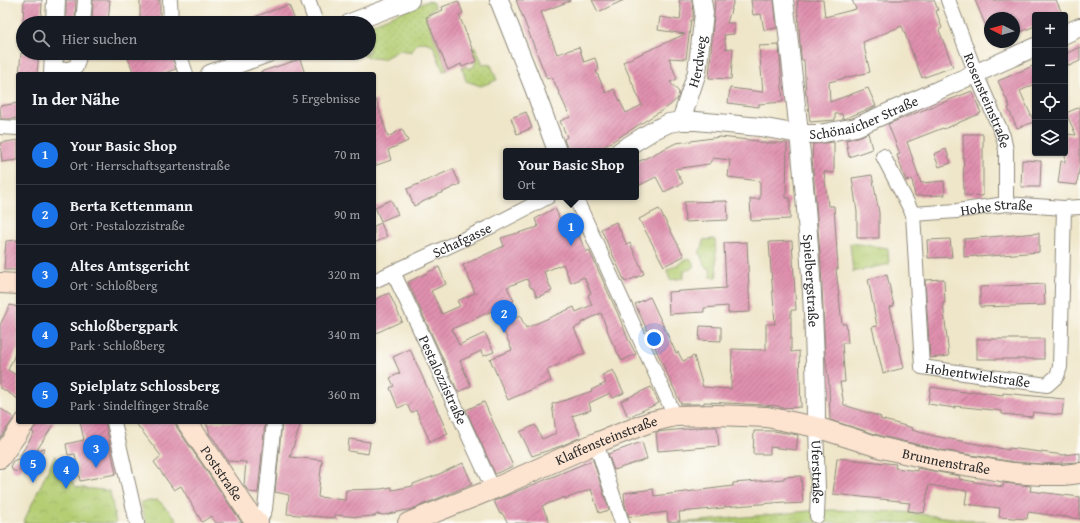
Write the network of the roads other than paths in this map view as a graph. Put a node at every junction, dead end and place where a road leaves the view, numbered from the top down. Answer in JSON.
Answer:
{"nodes":[{"id":1,"x":56,"y":0,"type":"edge"},
{"id":2,"x":85,"y":0,"type":"edge"},
{"id":3,"x":170,"y":0,"type":"edge"},
{"id":4,"x":308,"y":0,"type":"edge"},
{"id":5,"x":410,"y":0,"type":"edge"},
{"id":6,"x":499,"y":0,"type":"edge"},
{"id":7,"x":702,"y":0,"type":"edge"},
{"id":8,"x":784,"y":0,"type":"edge"},
{"id":9,"x":948,"y":0,"type":"edge"},
{"id":10,"x":55,"y":16,"type":"edge"},
{"id":11,"x":84,"y":16,"type":"edge"},
{"id":12,"x":171,"y":16,"type":"edge"},
{"id":13,"x":314,"y":16,"type":"edge"},
{"id":14,"x":368,"y":16,"type":"edge"},
{"id":15,"x":1080,"y":27,"type":"edge"},
{"id":16,"x":1068,"y":33,"type":"edge"},
{"id":17,"x":1033,"y":48,"type":"edge"},
{"id":18,"x":54,"y":60,"type":"edge"},
{"id":19,"x":78,"y":60,"type":"edge"},
{"id":20,"x":181,"y":60,"type":"edge"},
{"id":21,"x":249,"y":60,"type":"edge"},
{"id":22,"x":53,"y":72,"type":"edge"},
{"id":23,"x":57,"y":72,"type":"edge"},
{"id":24,"x":185,"y":72,"type":"edge"},
{"id":25,"x":216,"y":72,"type":"edge"},
{"id":26,"x":976,"y":74,"type":"junction"},
{"id":27,"x":793,"y":85,"type":"junction"},
{"id":28,"x":681,"y":121,"type":"junction"},
{"id":29,"x":0,"y":127,"type":"edge"},
{"id":30,"x":760,"y":127,"type":"junction"},
{"id":31,"x":16,"y":128,"type":"edge"},
{"id":32,"x":798,"y":134,"type":"junction"},
{"id":33,"x":556,"y":148,"type":"edge"},
{"id":34,"x":625,"y":148,"type":"edge"},
{"id":35,"x":883,"y":156,"type":"dead end"},
{"id":36,"x":542,"y":200,"type":"edge"},
{"id":37,"x":576,"y":200,"type":"edge"},
{"id":38,"x":1006,"y":204,"type":"junction"},
{"id":39,"x":1080,"y":207,"type":"edge"},
{"id":40,"x":1064,"y":208,"type":"junction"},
{"id":41,"x":913,"y":214,"type":"junction"},
{"id":42,"x":393,"y":272,"type":"junction"},
{"id":43,"x":376,"y":279,"type":"edge"},
{"id":44,"x":0,"y":283,"type":"edge"},
{"id":45,"x":16,"y":284,"type":"edge"},
{"id":46,"x":675,"y":416,"type":"junction"},
{"id":47,"x":24,"y":424,"type":"edge"},
{"id":48,"x":114,"y":424,"type":"edge"},
{"id":49,"x":189,"y":424,"type":"edge"},
{"id":50,"x":274,"y":424,"type":"edge"},
{"id":51,"x":816,"y":427,"type":"junction"},
{"id":52,"x":596,"y":443,"type":"junction"},
{"id":53,"x":0,"y":458,"type":"edge"},
{"id":54,"x":1080,"y":473,"type":"edge"},
{"id":55,"x":493,"y":489,"type":"junction"},
{"id":56,"x":817,"y":516,"type":"dead end"},
{"id":57,"x":137,"y":523,"type":"edge"},
{"id":58,"x":259,"y":523,"type":"edge"},
{"id":59,"x":408,"y":523,"type":"edge"},
{"id":60,"x":622,"y":523,"type":"edge"}],
"edges":[{"from":1,"to":10,"type":"street"},
{"from":2,"to":11,"type":"street"},
{"from":3,"to":12,"type":"street"},
{"from":4,"to":13,"type":"street"},
{"from":5,"to":14,"type":"street"},
{"from":6,"to":33,"type":"street"},
{"from":7,"to":28,"type":"street","name":"Herdweg"},
{"from":8,"to":27,"type":"street"},
{"from":9,"to":26,"type":"street","name":"Rosensteinstraße"},
{"from":15,"to":16,"type":"street"},
{"from":17,"to":26,"type":"street","name":"Schönaicher Straße"},
{"from":18,"to":22,"type":"street"},
{"from":19,"to":23,"type":"street"},
{"from":20,"to":24,"type":"street"},
{"from":21,"to":25,"type":"street"},
{"from":26,"to":32,"type":"street","name":"Schönaicher Straße"},
{"from":26,"to":38,"type":"street","name":"Rosensteinstraße"},
{"from":27,"to":30,"type":"street"},
{"from":27,"to":32,"type":"street","name":"Spielbergstraße"},
{"from":28,"to":30,"type":"street","name":"Schönaicher Straße"},
{"from":28,"to":34,"type":"street"},
{"from":29,"to":31,"type":"street"},
{"from":30,"to":32,"type":"street","name":"Schönaicher Straße"},
{"from":32,"to":51,"type":"street","name":"Spielbergstraße"},
{"from":35,"to":41,"type":"street","name":"Hohentwielstraße"},
{"from":36,"to":42,"type":"street","name":"Schafgasse"},
{"from":37,"to":46,"type":"street"},
{"from":38,"to":40,"type":"street","name":"Hohe Straße"},
{"from":38,"to":41,"type":"street","name":"Hohe Straße"},
{"from":39,"to":40,"type":"street","name":"Hohe Straße"},
{"from":40,"to":41,"type":"street","name":"Hohentwielstraße"},
{"from":42,"to":43,"type":"street","name":"Schafgasse"},
{"from":42,"to":55,"type":"street","name":"Pestalozzistraße"},
{"from":44,"to":45,"type":"main road"},
{"from":46,"to":51,"type":"main road","name":"Klaffensteinstraße"},
{"from":46,"to":52,"type":"main road","name":"Klaffensteinstraße"},
{"from":47,"to":53,"type":"main road"},
{"from":48,"to":57,"type":"street"},
{"from":49,"to":58,"type":"main road","name":"Poststraße"},
{"from":50,"to":58,"type":"street"},
{"from":51,"to":54,"type":"main road","name":"Brunnenstraße"},
{"from":51,"to":56,"type":"street","name":"Uferstraße"},
{"from":52,"to":55,"type":"main road","name":"Klaffensteinstraße"},
{"from":52,"to":60,"type":"street"},
{"from":55,"to":59,"type":"main road","name":"Klaffensteinstraße"}]}
